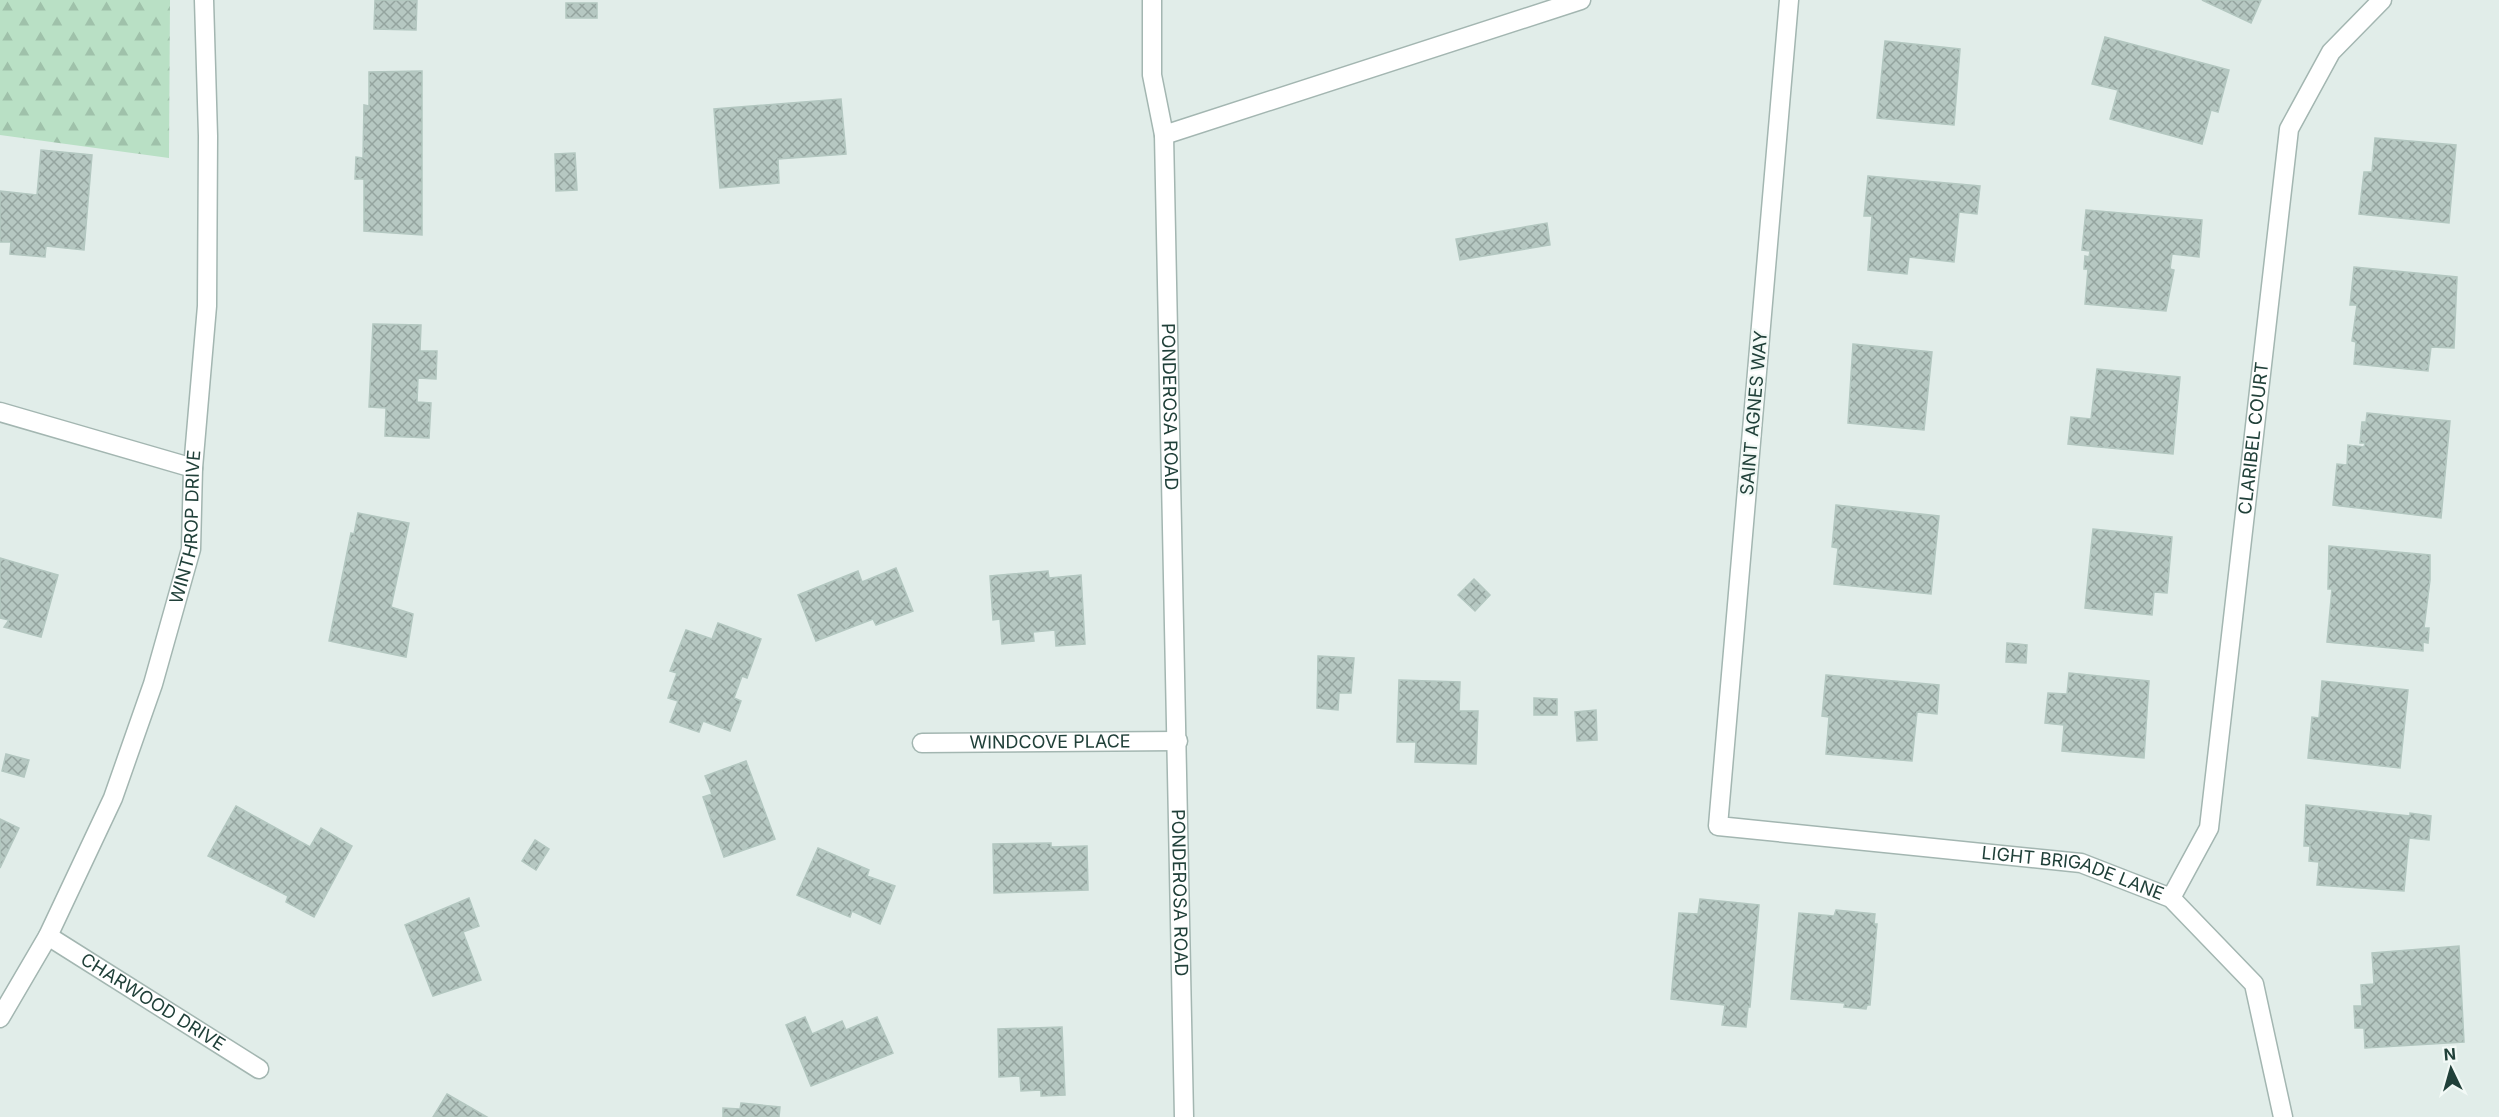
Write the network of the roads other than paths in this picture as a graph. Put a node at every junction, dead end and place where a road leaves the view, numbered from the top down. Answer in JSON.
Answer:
{"nodes":[{"id":1,"x":204,"y":0,"type":"edge"},
{"id":2,"x":1152,"y":0,"type":"edge"},
{"id":3,"x":1581,"y":0,"type":"edge"},
{"id":4,"x":1789,"y":0,"type":"edge"},
{"id":5,"x":2382,"y":0,"type":"edge"},
{"id":6,"x":1164,"y":135,"type":"junction"},
{"id":7,"x":0,"y":412,"type":"edge"},
{"id":8,"x":193,"y":468,"type":"junction"},
{"id":9,"x":1178,"y":741,"type":"junction"},
{"id":10,"x":922,"y":743,"type":"dead end"},
{"id":11,"x":1718,"y":826,"type":"joint"},
{"id":12,"x":2171,"y":898,"type":"junction"},
{"id":13,"x":48,"y":936,"type":"junction"},
{"id":14,"x":0,"y":1018,"type":"edge"},
{"id":15,"x":259,"y":1070,"type":"dead end"},
{"id":16,"x":1184,"y":1117,"type":"edge"},
{"id":17,"x":2283,"y":1117,"type":"edge"}],
"edges":[{"from":1,"to":8,"type":"street","name":"WINTHROP DRIVE"},
{"from":2,"to":6,"type":"street","name":"PONDEROSA ROAD"},
{"from":3,"to":6,"type":"street"},
{"from":4,"to":11,"type":"street","name":"SAINT AGNES WAY"},
{"from":5,"to":12,"type":"street","name":"CLARIBEL COURT"},
{"from":6,"to":9,"type":"street","name":"PONDEROSA ROAD"},
{"from":7,"to":8,"type":"street"},
{"from":8,"to":13,"type":"street","name":"WINTHROP DRIVE"},
{"from":9,"to":10,"type":"street","name":"WINDCOVE PLACE"},
{"from":9,"to":16,"type":"street","name":"PONDEROSA ROAD"},
{"from":11,"to":12,"type":"street","name":"LIGHT BRIGADE LANE"},
{"from":12,"to":17,"type":"street","name":"LIGHT BRIGADE LANE"},
{"from":13,"to":14,"type":"street","name":"WINTHROP DRIVE"},
{"from":13,"to":15,"type":"street","name":"CHARWOOD DRIVE"}]}
